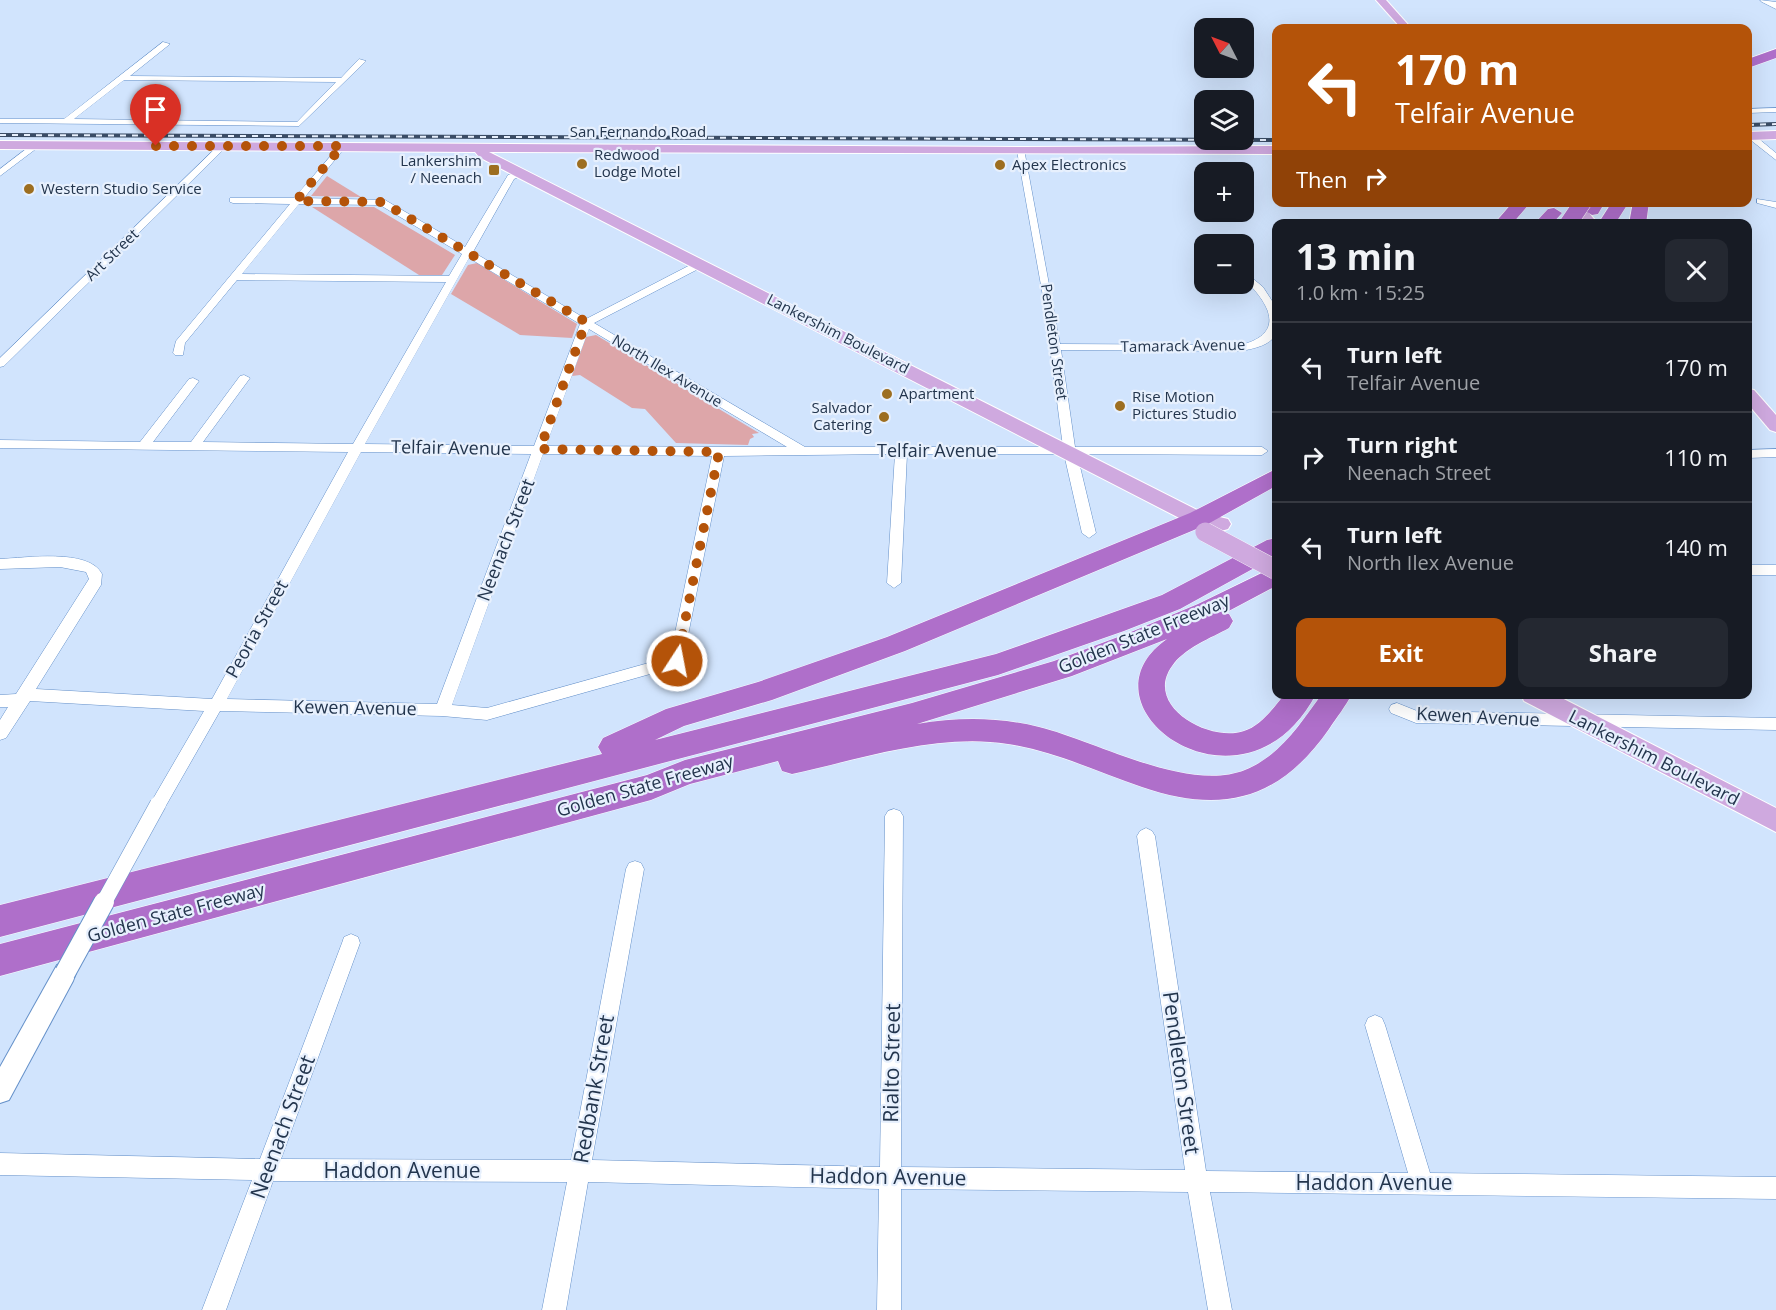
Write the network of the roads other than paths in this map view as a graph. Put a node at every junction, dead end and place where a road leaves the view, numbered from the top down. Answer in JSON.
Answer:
{"nodes":[{"id":1,"x":1381,"y":0,"type":"edge"},
{"id":2,"x":1765,"y":0,"type":"edge"},
{"id":3,"x":1776,"y":6,"type":"edge"},
{"id":4,"x":1402,"y":24,"type":"edge"},
{"id":5,"x":166,"y":45,"type":"dead end"},
{"id":6,"x":1775,"y":45,"type":"edge"},
{"id":7,"x":1752,"y":53,"type":"edge"},
{"id":8,"x":1776,"y":58,"type":"edge"},
{"id":9,"x":1752,"y":61,"type":"edge"},
{"id":10,"x":362,"y":62,"type":"dead end"},
{"id":11,"x":1752,"y":63,"type":"edge"},
{"id":12,"x":124,"y":78,"type":"junction"},
{"id":13,"x":343,"y":80,"type":"junction"},
{"id":14,"x":1776,"y":110,"type":"edge"},
{"id":15,"x":1752,"y":111,"type":"edge"},
{"id":16,"x":0,"y":121,"type":"edge"},
{"id":17,"x":65,"y":122,"type":"junction"},
{"id":18,"x":1776,"y":135,"type":"edge"},
{"id":19,"x":1752,"y":136,"type":"edge"},
{"id":20,"x":1752,"y":138,"type":"edge"},
{"id":21,"x":0,"y":145,"type":"edge"},
{"id":22,"x":37,"y":145,"type":"junction"},
{"id":23,"x":223,"y":146,"type":"junction"},
{"id":24,"x":342,"y":146,"type":"junction"},
{"id":25,"x":479,"y":148,"type":"junction"},
{"id":26,"x":531,"y":148,"type":"junction"},
{"id":27,"x":1272,"y":150,"type":"edge"},
{"id":28,"x":1021,"y":151,"type":"junction"},
{"id":29,"x":1776,"y":156,"type":"edge"},
{"id":30,"x":0,"y":173,"type":"edge"},
{"id":31,"x":520,"y":173,"type":"junction"},
{"id":32,"x":233,"y":200,"type":"dead end"},
{"id":33,"x":296,"y":201,"type":"junction"},
{"id":34,"x":1760,"y":201,"type":"dead end"},
{"id":35,"x":1776,"y":205,"type":"edge"},
{"id":36,"x":1518,"y":207,"type":"edge"},
{"id":37,"x":1610,"y":207,"type":"edge"},
{"id":38,"x":1557,"y":213,"type":"edge"},
{"id":39,"x":1592,"y":215,"type":"edge"},
{"id":40,"x":1507,"y":219,"type":"edge"},
{"id":41,"x":468,"y":252,"type":"junction"},
{"id":42,"x":700,"y":264,"type":"junction"},
{"id":43,"x":235,"y":277,"type":"junction"},
{"id":44,"x":452,"y":279,"type":"junction"},
{"id":45,"x":1254,"y":283,"type":"edge"},
{"id":46,"x":1272,"y":311,"type":"edge"},
{"id":47,"x":586,"y":322,"type":"junction"},
{"id":48,"x":1272,"y":334,"type":"edge"},
{"id":49,"x":1056,"y":346,"type":"junction"},
{"id":50,"x":179,"y":353,"type":"dead end"},
{"id":51,"x":0,"y":364,"type":"edge"},
{"id":52,"x":244,"y":378,"type":"dead end"},
{"id":53,"x":187,"y":384,"type":"dead end"},
{"id":54,"x":1752,"y":399,"type":"edge"},
{"id":55,"x":1752,"y":416,"type":"edge"},
{"id":56,"x":1776,"y":426,"type":"edge"},
{"id":57,"x":1776,"y":442,"type":"edge"},
{"id":58,"x":0,"y":444,"type":"edge"},
{"id":59,"x":144,"y":445,"type":"junction"},
{"id":60,"x":195,"y":445,"type":"junction"},
{"id":61,"x":357,"y":447,"type":"junction"},
{"id":62,"x":540,"y":449,"type":"junction"},
{"id":63,"x":901,"y":450,"type":"junction"},
{"id":64,"x":802,"y":451,"type":"junction"},
{"id":65,"x":1262,"y":451,"type":"dead end"},
{"id":66,"x":719,"y":452,"type":"junction"},
{"id":67,"x":1070,"y":452,"type":"junction"},
{"id":68,"x":1776,"y":453,"type":"edge"},
{"id":69,"x":1752,"y":454,"type":"edge"},
{"id":70,"x":1272,"y":479,"type":"edge"},
{"id":71,"x":1208,"y":525,"type":"junction"},
{"id":72,"x":1089,"y":533,"type":"dead end"},
{"id":73,"x":1272,"y":534,"type":"edge"},
{"id":74,"x":1272,"y":548,"type":"edge"},
{"id":75,"x":1272,"y":552,"type":"edge"},
{"id":76,"x":1272,"y":556,"type":"edge"},
{"id":77,"x":0,"y":564,"type":"edge"},
{"id":78,"x":1272,"y":567,"type":"edge"},
{"id":79,"x":1752,"y":570,"type":"edge"},
{"id":80,"x":1776,"y":570,"type":"edge"},
{"id":81,"x":1272,"y":577,"type":"edge"},
{"id":82,"x":894,"y":583,"type":"dead end"},
{"id":83,"x":1272,"y":591,"type":"edge"},
{"id":84,"x":24,"y":697,"type":"junction"},
{"id":85,"x":1297,"y":699,"type":"edge"},
{"id":86,"x":1334,"y":699,"type":"edge"},
{"id":87,"x":1541,"y":699,"type":"edge"},
{"id":88,"x":0,"y":701,"type":"edge"},
{"id":89,"x":216,"y":705,"type":"junction"},
{"id":90,"x":1397,"y":709,"type":"dead end"},
{"id":91,"x":442,"y":710,"type":"junction"},
{"id":92,"x":1585,"y":722,"type":"junction"},
{"id":93,"x":1776,"y":724,"type":"edge"},
{"id":94,"x":0,"y":733,"type":"edge"},
{"id":95,"x":613,"y":747,"type":"junction"},
{"id":96,"x":651,"y":787,"type":"junction"},
{"id":97,"x":894,"y":816,"type":"dead end"},
{"id":98,"x":1776,"y":821,"type":"edge"},
{"id":99,"x":1146,"y":836,"type":"dead end"},
{"id":100,"x":635,"y":869,"type":"dead end"},
{"id":101,"x":0,"y":904,"type":"edge"},
{"id":102,"x":0,"y":921,"type":"edge"},
{"id":103,"x":0,"y":930,"type":"edge"},
{"id":104,"x":351,"y":943,"type":"dead end"},
{"id":105,"x":0,"y":960,"type":"edge"},
{"id":106,"x":65,"y":973,"type":"joint"},
{"id":107,"x":1375,"y":1025,"type":"dead end"},
{"id":108,"x":0,"y":1091,"type":"edge"},
{"id":109,"x":0,"y":1164,"type":"edge"},
{"id":110,"x":267,"y":1170,"type":"junction"},
{"id":111,"x":580,"y":1171,"type":"junction"},
{"id":112,"x":891,"y":1178,"type":"junction"},
{"id":113,"x":1197,"y":1181,"type":"junction"},
{"id":114,"x":1422,"y":1183,"type":"junction"},
{"id":115,"x":1776,"y":1188,"type":"edge"},
{"id":116,"x":214,"y":1310,"type":"edge"},
{"id":117,"x":554,"y":1310,"type":"edge"},
{"id":118,"x":890,"y":1310,"type":"edge"},
{"id":119,"x":1220,"y":1310,"type":"edge"}],
"edges":[{"from":1,"to":4,"type":"main road"},
{"from":2,"to":3,"type":"main road"},
{"from":5,"to":12,"type":"street"},
{"from":6,"to":7,"type":"highway"},
{"from":6,"to":9,"type":"highway"},
{"from":8,"to":11,"type":"highway"},
{"from":10,"to":13,"type":"street"},
{"from":12,"to":13,"type":"street"},
{"from":12,"to":17,"type":"street"},
{"from":13,"to":17,"type":"street"},
{"from":14,"to":15,"type":"street"},
{"from":16,"to":17,"type":"street"},
{"from":18,"to":19,"type":"main road"},
{"from":20,"to":29,"type":"street"},
{"from":21,"to":22,"type":"main road","name":"San Fernando Road"},
{"from":22,"to":23,"type":"main road","name":"San Fernando Road"},
{"from":22,"to":30,"type":"street"},
{"from":23,"to":24,"type":"main road","name":"San Fernando Road"},
{"from":23,"to":51,"type":"street","name":"Art Street"},
{"from":24,"to":25,"type":"main road","name":"San Fernando Road"},
{"from":24,"to":33,"type":"street"},
{"from":25,"to":26,"type":"main road","name":"San Fernando Road"},
{"from":25,"to":31,"type":"main road","name":"Lankershim Boulevard"},
{"from":26,"to":28,"type":"main road","name":"San Fernando Road"},
{"from":26,"to":31,"type":"main road"},
{"from":27,"to":28,"type":"main road","name":"San Fernando Road"},
{"from":28,"to":49,"type":"street","name":"Pendleton Street"},
{"from":31,"to":41,"type":"street","name":"Peoria Street"},
{"from":31,"to":42,"type":"main road","name":"Lankershim Boulevard"},
{"from":32,"to":33,"type":"street","name":"North Ilex Avenue"},
{"from":33,"to":41,"type":"street","name":"North Ilex Avenue"},
{"from":33,"to":43,"type":"street"},
{"from":34,"to":35,"type":"street"},
{"from":36,"to":40,"type":"highway"},
{"from":37,"to":39,"type":"highway"},
{"from":38,"to":39,"type":"highway","bridge":true},
{"from":41,"to":44,"type":"street","name":"Peoria Street"},
{"from":41,"to":47,"type":"street","name":"North Ilex Avenue"},
{"from":42,"to":47,"type":"street"},
{"from":42,"to":67,"type":"main road","name":"Lankershim Boulevard"},
{"from":43,"to":44,"type":"street"},
{"from":43,"to":50,"type":"street"},
{"from":44,"to":61,"type":"street","name":"Peoria Street"},
{"from":45,"to":46,"type":"street","name":"Tamarack Avenue"},
{"from":47,"to":62,"type":"street","name":"Neenach Street"},
{"from":47,"to":64,"type":"street","name":"North Ilex Avenue"},
{"from":48,"to":49,"type":"street","name":"Tamarack Avenue"},
{"from":49,"to":67,"type":"street","name":"Pendleton Street"},
{"from":52,"to":60,"type":"street"},
{"from":53,"to":59,"type":"street"},
{"from":54,"to":56,"type":"main road"},
{"from":55,"to":57,"type":"main road"},
{"from":58,"to":59,"type":"street","name":"Telfair Avenue"},
{"from":59,"to":60,"type":"street","name":"Telfair Avenue"},
{"from":60,"to":61,"type":"street","name":"Telfair Avenue"},
{"from":61,"to":62,"type":"street","name":"Telfair Avenue"},
{"from":61,"to":89,"type":"street","name":"Peoria Street"},
{"from":62,"to":66,"type":"street","name":"Telfair Avenue"},
{"from":62,"to":91,"type":"street","name":"Neenach Street"},
{"from":63,"to":64,"type":"street","name":"Telfair Avenue"},
{"from":63,"to":67,"type":"street","name":"Telfair Avenue"},
{"from":63,"to":82,"type":"street"},
{"from":64,"to":66,"type":"street","name":"Telfair Avenue"},
{"from":65,"to":67,"type":"street","name":"Telfair Avenue"},
{"from":66,"to":91,"type":"street","name":"Kewen Avenue"},
{"from":67,"to":71,"type":"main road","name":"Lankershim Boulevard"},
{"from":67,"to":72,"type":"street","name":"Pendleton Street"},
{"from":68,"to":69,"type":"street"},
{"from":70,"to":71,"type":"highway"},
{"from":71,"to":75,"type":"main road","name":"Lankershim Boulevard"},
{"from":71,"to":78,"type":"main road","name":"Lankershim Boulevard","bridge":true},
{"from":71,"to":95,"type":"highway"},
{"from":73,"to":95,"type":"highway","name":"Golden State Freeway"},
{"from":74,"to":102,"type":"highway"},
{"from":76,"to":103,"type":"highway"},
{"from":77,"to":84,"type":"street"},
{"from":79,"to":80,"type":"street"},
{"from":81,"to":96,"type":"highway","name":"Golden State Freeway"},
{"from":83,"to":85,"type":"highway"},
{"from":84,"to":88,"type":"street","name":"Kewen Avenue"},
{"from":84,"to":89,"type":"street","name":"Kewen Avenue"},
{"from":84,"to":94,"type":"street"},
{"from":86,"to":96,"type":"highway"},
{"from":87,"to":92,"type":"main road","name":"Lankershim Boulevard"},
{"from":89,"to":91,"type":"street","name":"Kewen Avenue"},
{"from":89,"to":106,"type":"street","name":"Peoria Street","bridge":true},
{"from":90,"to":92,"type":"street","name":"Kewen Avenue"},
{"from":92,"to":93,"type":"street","name":"Kewen Avenue"},
{"from":92,"to":98,"type":"main road","name":"Lankershim Boulevard"},
{"from":95,"to":101,"type":"highway","name":"Golden State Freeway"},
{"from":96,"to":105,"type":"highway","name":"Golden State Freeway"},
{"from":97,"to":112,"type":"street","name":"Rialto Street"},
{"from":99,"to":113,"type":"street","name":"Pendleton Street"},
{"from":100,"to":111,"type":"street","name":"Redbank Street"},
{"from":104,"to":110,"type":"street","name":"Neenach Street"},
{"from":106,"to":108,"type":"street","name":"Peoria Street"},
{"from":107,"to":114,"type":"street"},
{"from":109,"to":110,"type":"street","name":"Haddon Avenue"},
{"from":110,"to":111,"type":"street","name":"Haddon Avenue"},
{"from":110,"to":116,"type":"street","name":"Neenach Street"},
{"from":111,"to":112,"type":"street","name":"Haddon Avenue"},
{"from":111,"to":117,"type":"street","name":"Redbank Street"},
{"from":112,"to":113,"type":"street","name":"Haddon Avenue"},
{"from":112,"to":118,"type":"street","name":"Rialto Street"},
{"from":113,"to":114,"type":"street","name":"Haddon Avenue"},
{"from":113,"to":119,"type":"street","name":"Pendleton Street"},
{"from":114,"to":115,"type":"street","name":"Haddon Avenue"}]}
